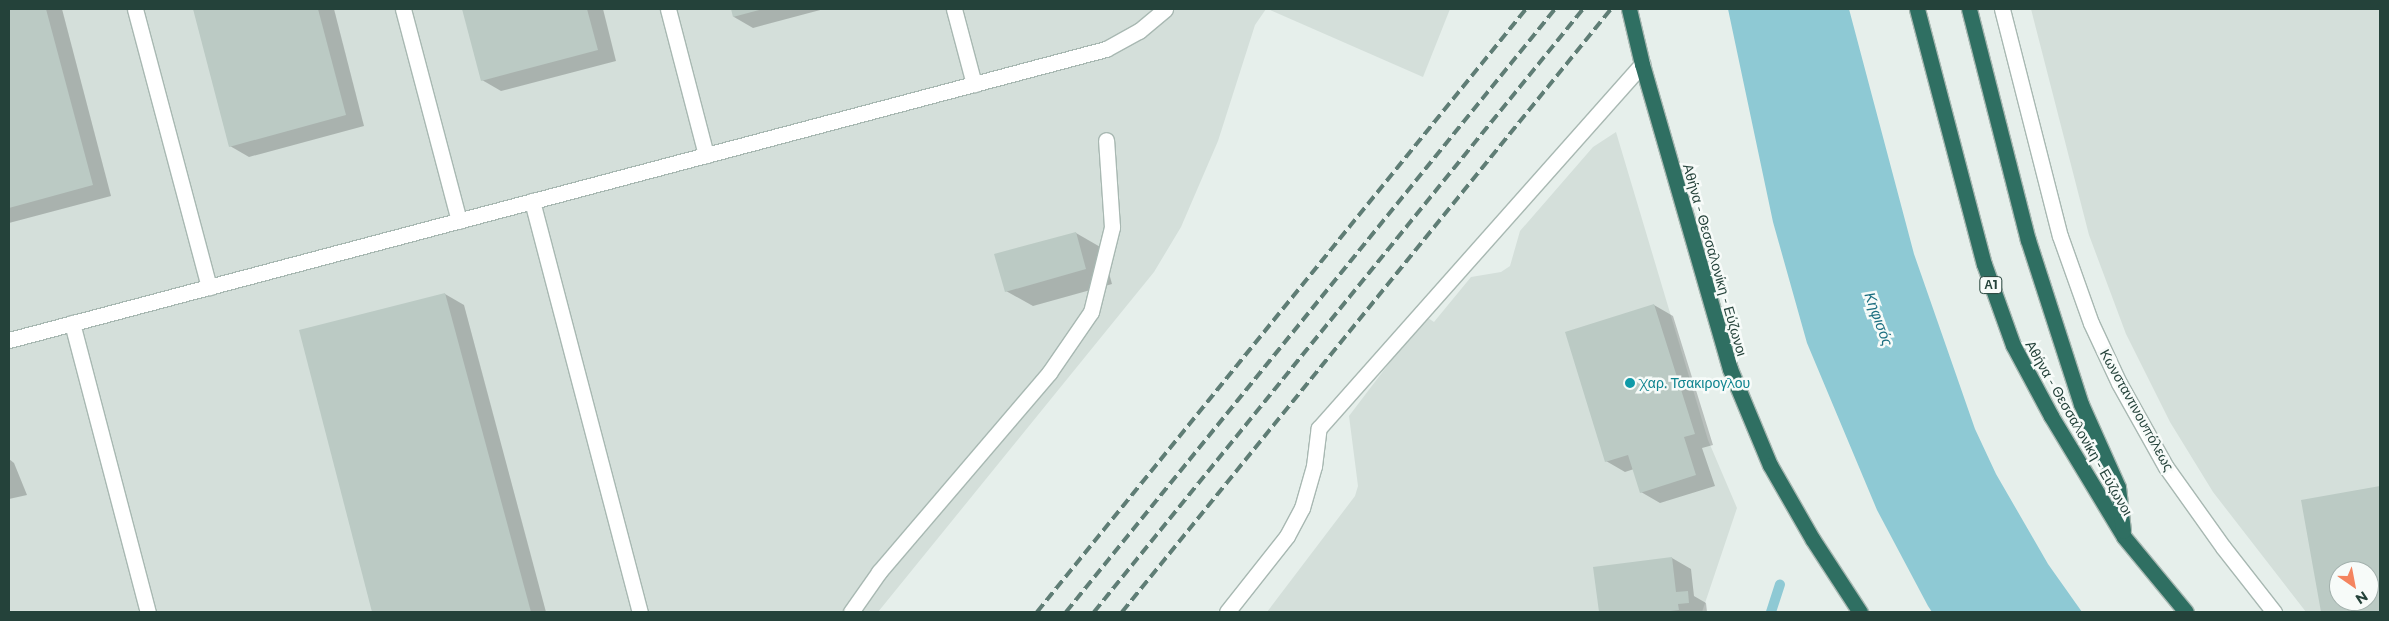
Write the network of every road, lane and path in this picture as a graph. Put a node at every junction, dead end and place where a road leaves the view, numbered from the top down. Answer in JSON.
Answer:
{"nodes":[{"id":1,"x":135,"y":9,"type":"edge"},
{"id":2,"x":403,"y":9,"type":"edge"},
{"id":3,"x":668,"y":9,"type":"edge"},
{"id":4,"x":954,"y":9,"type":"edge"},
{"id":5,"x":1165,"y":9,"type":"edge"},
{"id":6,"x":1629,"y":9,"type":"edge"},
{"id":7,"x":1917,"y":9,"type":"edge"},
{"id":8,"x":1969,"y":9,"type":"edge"},
{"id":9,"x":2002,"y":9,"type":"edge"},
{"id":10,"x":1642,"y":64,"type":"junction"},
{"id":11,"x":974,"y":84,"type":"junction"},
{"id":12,"x":1106,"y":140,"type":"dead end"},
{"id":13,"x":706,"y":155,"type":"junction"},
{"id":14,"x":532,"y":201,"type":"junction"},
{"id":15,"x":459,"y":221,"type":"junction"},
{"id":16,"x":209,"y":288,"type":"junction"},
{"id":17,"x":72,"y":323,"type":"junction"},
{"id":18,"x":9,"y":340,"type":"edge"},
{"id":19,"x":2124,"y":537,"type":"junction"},
{"id":20,"x":148,"y":612,"type":"edge"},
{"id":21,"x":640,"y":612,"type":"edge"},
{"id":22,"x":851,"y":612,"type":"edge"},
{"id":23,"x":1227,"y":612,"type":"edge"},
{"id":24,"x":1860,"y":612,"type":"edge"},
{"id":25,"x":2186,"y":612,"type":"edge"},
{"id":26,"x":2274,"y":612,"type":"edge"}],
"edges":[{"from":1,"to":16,"type":"street"},
{"from":2,"to":15,"type":"street"},
{"from":3,"to":13,"type":"street"},
{"from":4,"to":11,"type":"street"},
{"from":5,"to":11,"type":"street"},
{"from":6,"to":10,"type":"highway","name":"Αθήνα - Θεσσαλονίκη - Εύζωνοι"},
{"from":7,"to":19,"type":"highway","name":"Αθήνα - Θεσσαλονίκη - Εύζωνοι","number":"Α1"},
{"from":8,"to":19,"type":"highway"},
{"from":9,"to":26,"type":"street","name":"Κωνσταντινουπόλεως"},
{"from":10,"to":23,"type":"street"},
{"from":10,"to":24,"type":"highway","name":"Αθήνα - Θεσσαλονίκη - Εύζωνοι"},
{"from":11,"to":13,"type":"street"},
{"from":12,"to":22,"type":"street"},
{"from":13,"to":14,"type":"street"},
{"from":14,"to":15,"type":"street"},
{"from":14,"to":21,"type":"street"},
{"from":15,"to":16,"type":"street"},
{"from":16,"to":17,"type":"street"},
{"from":17,"to":18,"type":"street"},
{"from":17,"to":20,"type":"street"},
{"from":19,"to":25,"type":"highway","name":"Αθήνα - Θεσσαλονίκη - Εύζωνοι","number":"Α1"}]}
